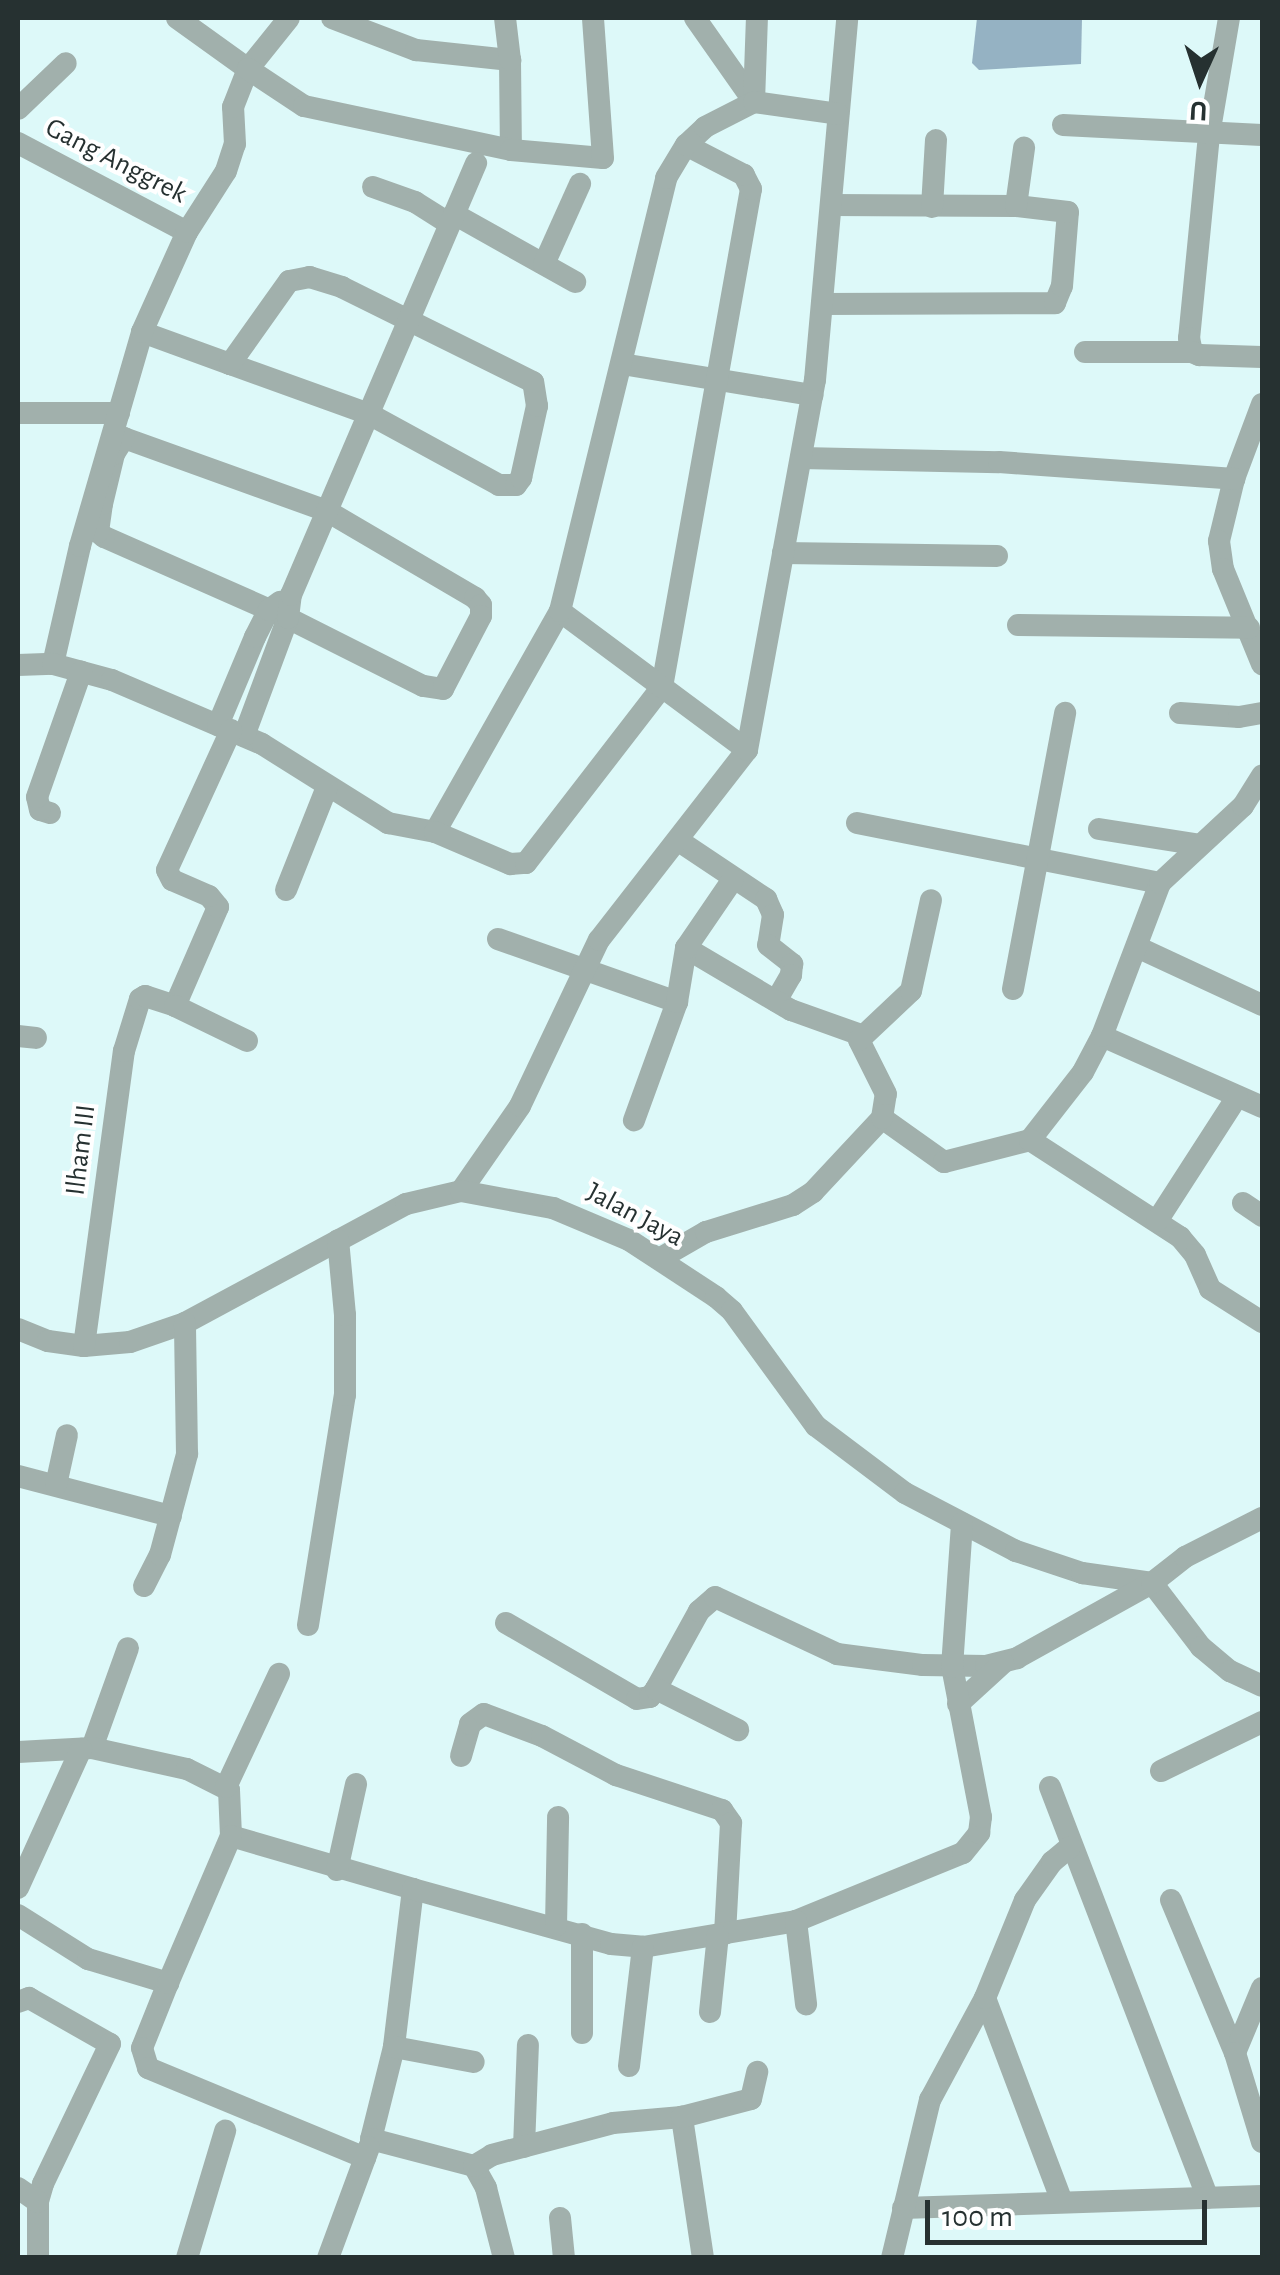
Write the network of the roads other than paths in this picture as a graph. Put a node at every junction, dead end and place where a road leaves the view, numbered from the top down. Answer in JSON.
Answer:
{"nodes":[{"id":1,"x":177,"y":18,"type":"edge"},
{"id":2,"x":289,"y":18,"type":"edge"},
{"id":3,"x":332,"y":18,"type":"edge"},
{"id":4,"x":505,"y":18,"type":"edge"},
{"id":5,"x":592,"y":18,"type":"edge"},
{"id":6,"x":695,"y":18,"type":"edge"},
{"id":7,"x":757,"y":18,"type":"edge"},
{"id":8,"x":847,"y":18,"type":"edge"},
{"id":9,"x":1229,"y":18,"type":"edge"},
{"id":10,"x":510,"y":60,"type":"junction"},
{"id":11,"x":66,"y":63,"type":"dead end"},
{"id":12,"x":248,"y":69,"type":"junction"},
{"id":13,"x":754,"y":102,"type":"junction"},
{"id":14,"x":18,"y":109,"type":"edge"},
{"id":15,"x":838,"y":114,"type":"junction"},
{"id":16,"x":1063,"y":125,"type":"dead end"},
{"id":17,"x":1209,"y":135,"type":"junction"},
{"id":18,"x":1262,"y":135,"type":"edge"},
{"id":19,"x":936,"y":140,"type":"dead end"},
{"id":20,"x":18,"y":143,"type":"edge"},
{"id":21,"x":686,"y":146,"type":"junction"},
{"id":22,"x":1024,"y":148,"type":"dead end"},
{"id":23,"x":511,"y":150,"type":"junction"},
{"id":24,"x":476,"y":163,"type":"dead end"},
{"id":25,"x":580,"y":184,"type":"dead end"},
{"id":26,"x":373,"y":186,"type":"dead end"},
{"id":27,"x":830,"y":206,"type":"junction"},
{"id":28,"x":1016,"y":206,"type":"junction"},
{"id":29,"x":932,"y":207,"type":"junction"},
{"id":30,"x":452,"y":219,"type":"junction"},
{"id":31,"x":188,"y":232,"type":"junction"},
{"id":32,"x":544,"y":264,"type":"junction"},
{"id":33,"x":576,"y":282,"type":"dead end"},
{"id":34,"x":822,"y":304,"type":"junction"},
{"id":35,"x":409,"y":322,"type":"junction"},
{"id":36,"x":142,"y":332,"type":"junction"},
{"id":37,"x":1085,"y":352,"type":"dead end"},
{"id":38,"x":1192,"y":352,"type":"junction"},
{"id":39,"x":1262,"y":357,"type":"edge"},
{"id":40,"x":230,"y":364,"type":"junction"},
{"id":41,"x":622,"y":364,"type":"junction"},
{"id":42,"x":720,"y":380,"type":"junction"},
{"id":43,"x":812,"y":395,"type":"junction"},
{"id":44,"x":1262,"y":404,"type":"edge"},
{"id":45,"x":18,"y":413,"type":"edge"},
{"id":46,"x":119,"y":414,"type":"junction"},
{"id":47,"x":369,"y":414,"type":"junction"},
{"id":48,"x":801,"y":458,"type":"junction"},
{"id":49,"x":1245,"y":471,"type":"edge"},
{"id":50,"x":327,"y":511,"type":"junction"},
{"id":51,"x":783,"y":552,"type":"junction"},
{"id":52,"x":997,"y":556,"type":"dead end"},
{"id":53,"x":283,"y":608,"type":"junction"},
{"id":54,"x":560,"y":611,"type":"junction"},
{"id":55,"x":1018,"y":625,"type":"dead end"},
{"id":56,"x":1248,"y":628,"type":"junction"},
{"id":57,"x":245,"y":661,"type":"junction"},
{"id":58,"x":53,"y":664,"type":"junction"},
{"id":59,"x":1262,"y":664,"type":"edge"},
{"id":60,"x":18,"y":665,"type":"edge"},
{"id":61,"x":269,"y":669,"type":"junction"},
{"id":62,"x":81,"y":672,"type":"junction"},
{"id":63,"x":662,"y":687,"type":"junction"},
{"id":64,"x":1180,"y":712,"type":"dead end"},
{"id":65,"x":1262,"y":713,"type":"edge"},
{"id":66,"x":1065,"y":714,"type":"dead end"},
{"id":67,"x":231,"y":730,"type":"junction"},
{"id":68,"x":747,"y":750,"type":"junction"},
{"id":69,"x":1262,"y":775,"type":"edge"},
{"id":70,"x":327,"y":786,"type":"junction"},
{"id":71,"x":50,"y":813,"type":"dead end"},
{"id":72,"x":857,"y":824,"type":"dead end"},
{"id":73,"x":1099,"y":828,"type":"dead end"},
{"id":74,"x":435,"y":832,"type":"junction"},
{"id":75,"x":680,"y":841,"type":"junction"},
{"id":76,"x":1200,"y":845,"type":"junction"},
{"id":77,"x":1040,"y":856,"type":"junction"},
{"id":78,"x":733,"y":879,"type":"junction"},
{"id":79,"x":1160,"y":883,"type":"junction"},
{"id":80,"x":286,"y":890,"type":"dead end"},
{"id":81,"x":931,"y":900,"type":"dead end"},
{"id":82,"x":498,"y":939,"type":"dead end"},
{"id":83,"x":1137,"y":947,"type":"junction"},
{"id":84,"x":686,"y":948,"type":"junction"},
{"id":85,"x":586,"y":970,"type":"junction"},
{"id":86,"x":1013,"y":989,"type":"dead end"},
{"id":87,"x":776,"y":1001,"type":"junction"},
{"id":88,"x":677,"y":1002,"type":"junction"},
{"id":89,"x":1262,"y":1005,"type":"edge"},
{"id":90,"x":175,"y":1006,"type":"junction"},
{"id":91,"x":861,"y":1035,"type":"junction"},
{"id":92,"x":1102,"y":1036,"type":"junction"},
{"id":93,"x":247,"y":1041,"type":"dead end"},
{"id":94,"x":1237,"y":1097,"type":"junction"},
{"id":95,"x":1262,"y":1106,"type":"edge"},
{"id":96,"x":882,"y":1118,"type":"junction"},
{"id":97,"x":634,"y":1120,"type":"dead end"},
{"id":98,"x":1030,"y":1140,"type":"junction"},
{"id":99,"x":461,"y":1191,"type":"junction"},
{"id":100,"x":1158,"y":1221,"type":"junction"},
{"id":101,"x":338,"y":1240,"type":"junction"},
{"id":102,"x":660,"y":1259,"type":"junction"},
{"id":103,"x":1262,"y":1322,"type":"edge"},
{"id":104,"x":184,"y":1323,"type":"junction"},
{"id":105,"x":18,"y":1329,"type":"edge"},
{"id":106,"x":84,"y":1346,"type":"junction"},
{"id":107,"x":67,"y":1436,"type":"dead end"},
{"id":108,"x":18,"y":1476,"type":"edge"},
{"id":109,"x":56,"y":1485,"type":"junction"},
{"id":110,"x":171,"y":1516,"type":"junction"},
{"id":111,"x":1262,"y":1518,"type":"edge"},
{"id":112,"x":962,"y":1523,"type":"junction"},
{"id":113,"x":1152,"y":1583,"type":"junction"},
{"id":114,"x":144,"y":1586,"type":"dead end"},
{"id":115,"x":506,"y":1623,"type":"dead end"},
{"id":116,"x":308,"y":1625,"type":"dead end"},
{"id":117,"x":128,"y":1648,"type":"dead end"},
{"id":118,"x":1003,"y":1662,"type":"junction"},
{"id":119,"x":952,"y":1667,"type":"junction"},
{"id":120,"x":279,"y":1674,"type":"dead end"},
{"id":121,"x":1262,"y":1686,"type":"edge"},
{"id":122,"x":656,"y":1689,"type":"junction"},
{"id":123,"x":958,"y":1704,"type":"junction"},
{"id":124,"x":1262,"y":1722,"type":"edge"},
{"id":125,"x":738,"y":1730,"type":"dead end"},
{"id":126,"x":86,"y":1748,"type":"junction"},
{"id":127,"x":18,"y":1752,"type":"edge"},
{"id":128,"x":461,"y":1756,"type":"dead end"},
{"id":129,"x":1161,"y":1771,"type":"dead end"},
{"id":130,"x":356,"y":1784,"type":"dead end"},
{"id":131,"x":226,"y":1787,"type":"junction"},
{"id":132,"x":1050,"y":1787,"type":"dead end"},
{"id":133,"x":558,"y":1817,"type":"dead end"},
{"id":134,"x":231,"y":1836,"type":"junction"},
{"id":135,"x":1070,"y":1847,"type":"junction"},
{"id":136,"x":337,"y":1870,"type":"junction"},
{"id":137,"x":18,"y":1888,"type":"edge"},
{"id":138,"x":413,"y":1889,"type":"junction"},
{"id":139,"x":1171,"y":1900,"type":"dead end"},
{"id":140,"x":18,"y":1914,"type":"edge"},
{"id":141,"x":796,"y":1921,"type":"junction"},
{"id":142,"x":556,"y":1926,"type":"junction"},
{"id":143,"x":582,"y":1934,"type":"junction"},
{"id":144,"x":721,"y":1934,"type":"junction"},
{"id":145,"x":643,"y":1947,"type":"junction"},
{"id":146,"x":168,"y":1982,"type":"junction"},
{"id":147,"x":1262,"y":1988,"type":"edge"},
{"id":148,"x":985,"y":1998,"type":"junction"},
{"id":149,"x":18,"y":2002,"type":"edge"},
{"id":150,"x":806,"y":2004,"type":"dead end"},
{"id":151,"x":710,"y":2012,"type":"dead end"},
{"id":152,"x":582,"y":2034,"type":"dead end"},
{"id":153,"x":528,"y":2045,"type":"dead end"},
{"id":154,"x":394,"y":2047,"type":"junction"},
{"id":155,"x":1236,"y":2052,"type":"junction"},
{"id":156,"x":474,"y":2062,"type":"dead end"},
{"id":157,"x":629,"y":2066,"type":"dead end"},
{"id":158,"x":757,"y":2072,"type":"dead end"},
{"id":159,"x":682,"y":2116,"type":"junction"},
{"id":160,"x":225,"y":2131,"type":"dead end"},
{"id":161,"x":1262,"y":2142,"type":"edge"},
{"id":162,"x":524,"y":2147,"type":"junction"},
{"id":163,"x":368,"y":2149,"type":"junction"},
{"id":164,"x":474,"y":2166,"type":"junction"},
{"id":165,"x":18,"y":2188,"type":"edge"},
{"id":166,"x":1262,"y":2196,"type":"edge"},
{"id":167,"x":1208,"y":2198,"type":"junction"},
{"id":168,"x":38,"y":2202,"type":"junction"},
{"id":169,"x":1062,"y":2202,"type":"junction"},
{"id":170,"x":903,"y":2208,"type":"junction"},
{"id":171,"x":560,"y":2218,"type":"dead end"},
{"id":172,"x":38,"y":2258,"type":"edge"},
{"id":173,"x":188,"y":2258,"type":"edge"},
{"id":174,"x":328,"y":2258,"type":"edge"},
{"id":175,"x":504,"y":2258,"type":"edge"},
{"id":176,"x":564,"y":2258,"type":"edge"},
{"id":177,"x":703,"y":2258,"type":"edge"},
{"id":178,"x":892,"y":2258,"type":"edge"}],
"edges":[{"from":1,"to":12,"type":"street"},
{"from":2,"to":12,"type":"street"},
{"from":3,"to":10,"type":"street"},
{"from":4,"to":10,"type":"street"},
{"from":5,"to":23,"type":"street"},
{"from":6,"to":13,"type":"street"},
{"from":7,"to":13,"type":"street"},
{"from":8,"to":15,"type":"street"},
{"from":9,"to":17,"type":"street"},
{"from":10,"to":23,"type":"street"},
{"from":11,"to":14,"type":"street"},
{"from":12,"to":23,"type":"street"},
{"from":12,"to":31,"type":"street"},
{"from":13,"to":15,"type":"street"},
{"from":13,"to":21,"type":"street"},
{"from":15,"to":27,"type":"street"},
{"from":16,"to":17,"type":"street"},
{"from":17,"to":18,"type":"street"},
{"from":17,"to":38,"type":"street"},
{"from":19,"to":29,"type":"street"},
{"from":20,"to":31,"type":"street","name":"Gang Anggrek"},
{"from":21,"to":41,"type":"street"},
{"from":21,"to":42,"type":"street"},
{"from":22,"to":28,"type":"street"},
{"from":24,"to":30,"type":"street"},
{"from":25,"to":32,"type":"street"},
{"from":26,"to":30,"type":"street"},
{"from":27,"to":29,"type":"street"},
{"from":27,"to":34,"type":"street"},
{"from":28,"to":29,"type":"street"},
{"from":28,"to":34,"type":"street"},
{"from":30,"to":32,"type":"street"},
{"from":30,"to":35,"type":"street"},
{"from":31,"to":36,"type":"street"},
{"from":32,"to":33,"type":"street"},
{"from":34,"to":43,"type":"street"},
{"from":35,"to":40,"type":"street"},
{"from":35,"to":47,"type":"street"},
{"from":35,"to":47,"type":"street"},
{"from":36,"to":40,"type":"street"},
{"from":36,"to":46,"type":"street"},
{"from":37,"to":38,"type":"street"},
{"from":38,"to":39,"type":"street"},
{"from":40,"to":47,"type":"street"},
{"from":41,"to":42,"type":"street"},
{"from":41,"to":54,"type":"street"},
{"from":42,"to":43,"type":"street"},
{"from":42,"to":63,"type":"street"},
{"from":43,"to":48,"type":"street"},
{"from":44,"to":49,"type":"street"},
{"from":45,"to":46,"type":"street"},
{"from":46,"to":58,"type":"street"},
{"from":47,"to":50,"type":"street"},
{"from":48,"to":49,"type":"street"},
{"from":48,"to":51,"type":"street"},
{"from":49,"to":56,"type":"street"},
{"from":50,"to":53,"type":"street"},
{"from":50,"to":53,"type":"street"},
{"from":50,"to":53,"type":"street"},
{"from":51,"to":52,"type":"street"},
{"from":51,"to":68,"type":"street"},
{"from":53,"to":57,"type":"street"},
{"from":53,"to":61,"type":"street"},
{"from":54,"to":63,"type":"street"},
{"from":54,"to":74,"type":"street"},
{"from":55,"to":56,"type":"street"},
{"from":56,"to":59,"type":"street"},
{"from":57,"to":61,"type":"street"},
{"from":57,"to":67,"type":"street"},
{"from":58,"to":60,"type":"street"},
{"from":58,"to":62,"type":"street"},
{"from":61,"to":67,"type":"street"},
{"from":62,"to":67,"type":"street"},
{"from":62,"to":71,"type":"street"},
{"from":63,"to":68,"type":"street"},
{"from":63,"to":74,"type":"street"},
{"from":64,"to":65,"type":"street"},
{"from":66,"to":77,"type":"street"},
{"from":67,"to":70,"type":"street"},
{"from":67,"to":90,"type":"street"},
{"from":68,"to":75,"type":"street"},
{"from":69,"to":76,"type":"street"},
{"from":70,"to":74,"type":"street"},
{"from":70,"to":80,"type":"street"},
{"from":72,"to":77,"type":"street"},
{"from":73,"to":76,"type":"street"},
{"from":75,"to":78,"type":"street"},
{"from":75,"to":85,"type":"street"},
{"from":76,"to":79,"type":"street"},
{"from":77,"to":79,"type":"street"},
{"from":77,"to":86,"type":"street"},
{"from":78,"to":84,"type":"street"},
{"from":78,"to":87,"type":"street"},
{"from":79,"to":83,"type":"street"},
{"from":81,"to":91,"type":"street"},
{"from":82,"to":85,"type":"street"},
{"from":83,"to":89,"type":"street"},
{"from":83,"to":92,"type":"street"},
{"from":84,"to":87,"type":"street"},
{"from":84,"to":88,"type":"street"},
{"from":85,"to":88,"type":"street"},
{"from":85,"to":99,"type":"street"},
{"from":87,"to":91,"type":"street"},
{"from":88,"to":97,"type":"street"},
{"from":90,"to":93,"type":"street"},
{"from":90,"to":106,"type":"street","name":"Ilham III"},
{"from":91,"to":96,"type":"street"},
{"from":92,"to":94,"type":"street"},
{"from":92,"to":98,"type":"street"},
{"from":94,"to":95,"type":"street"},
{"from":94,"to":100,"type":"street"},
{"from":96,"to":98,"type":"street"},
{"from":96,"to":102,"type":"street"},
{"from":98,"to":100,"type":"street"},
{"from":99,"to":101,"type":"street","name":"Jalan Jaya"},
{"from":99,"to":102,"type":"street","name":"Jalan Jaya"},
{"from":100,"to":103,"type":"street"},
{"from":101,"to":104,"type":"street","name":"Jalan Jaya"},
{"from":101,"to":116,"type":"street"},
{"from":102,"to":112,"type":"street","name":"Jalan Jaya"},
{"from":104,"to":106,"type":"street","name":"Jalan Jaya"},
{"from":104,"to":110,"type":"street"},
{"from":105,"to":106,"type":"street","name":"Jalan Jaya"},
{"from":107,"to":109,"type":"street"},
{"from":108,"to":109,"type":"street"},
{"from":109,"to":110,"type":"street"},
{"from":110,"to":114,"type":"street"},
{"from":111,"to":113,"type":"street"},
{"from":112,"to":113,"type":"street","name":"Jalan Jaya"},
{"from":112,"to":119,"type":"street"},
{"from":113,"to":118,"type":"street"},
{"from":113,"to":121,"type":"street"},
{"from":115,"to":122,"type":"street"},
{"from":117,"to":126,"type":"street"},
{"from":118,"to":119,"type":"street"},
{"from":118,"to":123,"type":"street"},
{"from":119,"to":122,"type":"street"},
{"from":119,"to":123,"type":"street"},
{"from":120,"to":131,"type":"street"},
{"from":122,"to":125,"type":"street"},
{"from":123,"to":141,"type":"street"},
{"from":124,"to":129,"type":"street"},
{"from":126,"to":127,"type":"street"},
{"from":126,"to":131,"type":"street"},
{"from":126,"to":137,"type":"street"},
{"from":128,"to":144,"type":"street"},
{"from":130,"to":136,"type":"street"},
{"from":131,"to":134,"type":"street"},
{"from":132,"to":135,"type":"street"},
{"from":133,"to":142,"type":"street"},
{"from":134,"to":136,"type":"street"},
{"from":134,"to":146,"type":"street"},
{"from":135,"to":148,"type":"street"},
{"from":135,"to":167,"type":"street"},
{"from":136,"to":138,"type":"street"},
{"from":138,"to":142,"type":"street"},
{"from":138,"to":154,"type":"street"},
{"from":139,"to":155,"type":"street"},
{"from":140,"to":146,"type":"street"},
{"from":141,"to":144,"type":"street"},
{"from":141,"to":150,"type":"street"},
{"from":142,"to":143,"type":"street"},
{"from":143,"to":145,"type":"street"},
{"from":143,"to":152,"type":"street"},
{"from":144,"to":145,"type":"street"},
{"from":144,"to":151,"type":"street"},
{"from":145,"to":157,"type":"street"},
{"from":146,"to":163,"type":"street"},
{"from":147,"to":155,"type":"street"},
{"from":148,"to":169,"type":"street"},
{"from":148,"to":170,"type":"street"},
{"from":149,"to":168,"type":"street"},
{"from":153,"to":162,"type":"street"},
{"from":154,"to":156,"type":"street"},
{"from":154,"to":163,"type":"street"},
{"from":155,"to":161,"type":"street"},
{"from":158,"to":159,"type":"street"},
{"from":159,"to":162,"type":"street"},
{"from":159,"to":177,"type":"street"},
{"from":160,"to":173,"type":"street"},
{"from":162,"to":164,"type":"street"},
{"from":163,"to":164,"type":"street"},
{"from":163,"to":174,"type":"street"},
{"from":164,"to":175,"type":"street"},
{"from":165,"to":168,"type":"street"},
{"from":166,"to":167,"type":"street"},
{"from":167,"to":169,"type":"street"},
{"from":168,"to":172,"type":"street"},
{"from":169,"to":170,"type":"street"},
{"from":170,"to":178,"type":"street"},
{"from":171,"to":176,"type":"street"}]}
